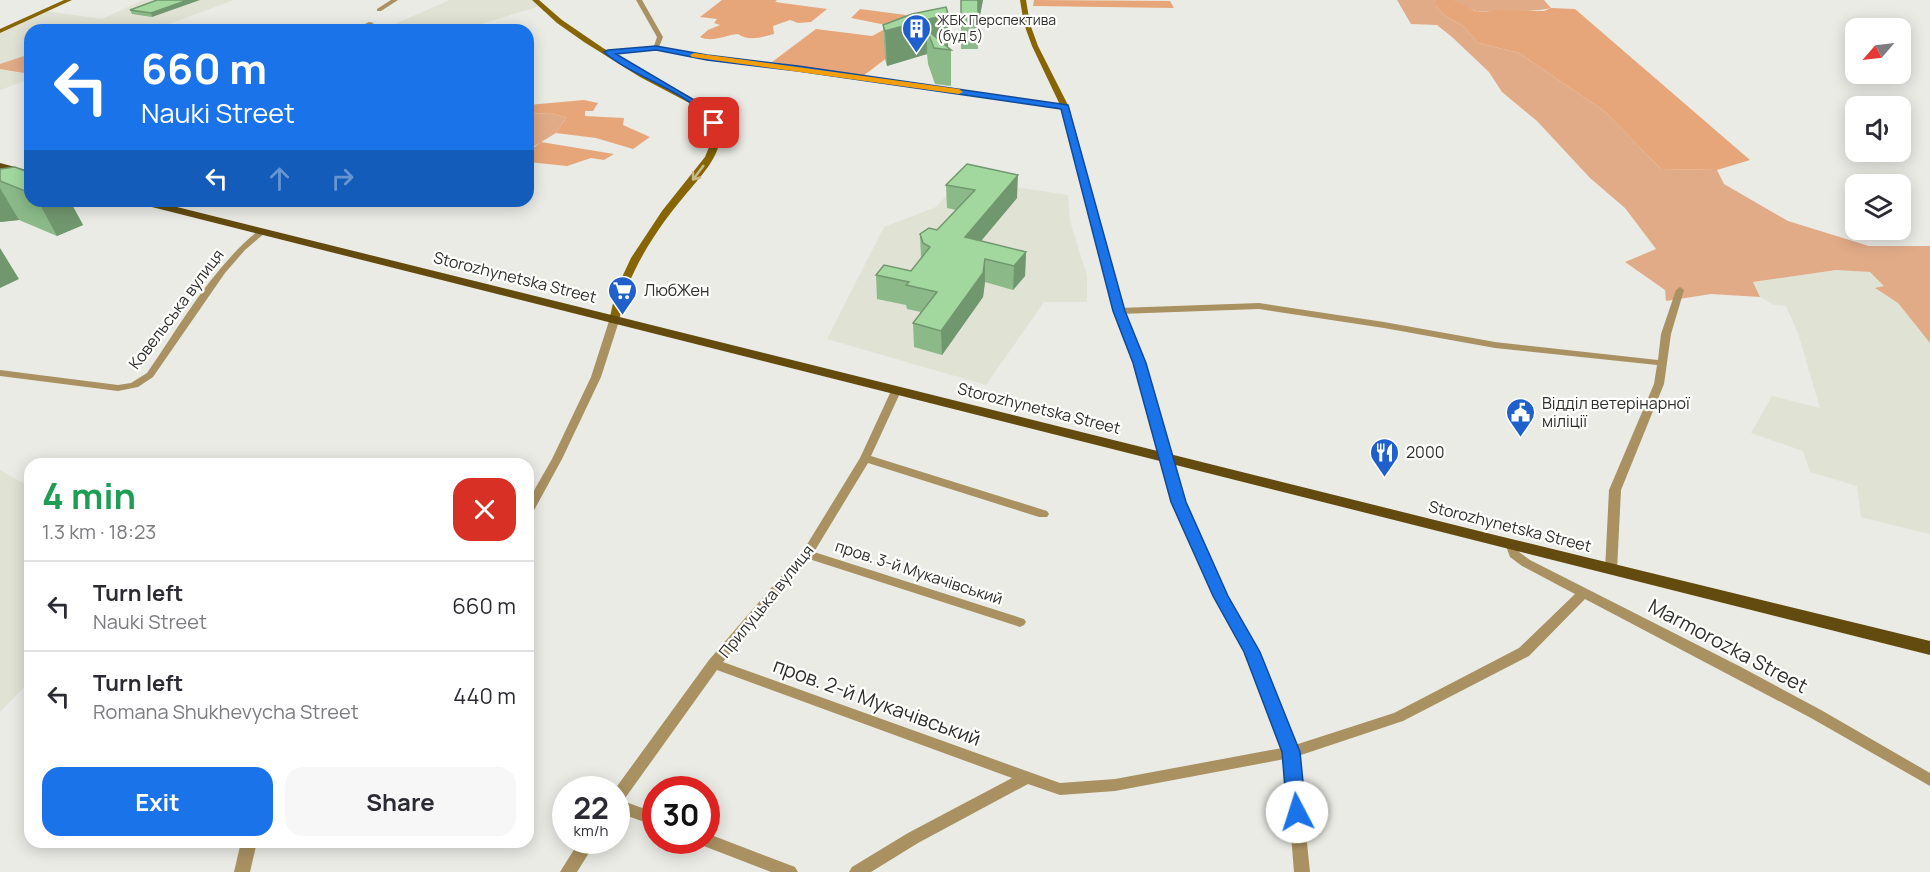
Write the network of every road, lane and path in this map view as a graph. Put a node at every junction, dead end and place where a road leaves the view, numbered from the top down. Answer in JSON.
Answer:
{"nodes":[{"id":1,"x":69,"y":0,"type":"edge"},
{"id":2,"x":395,"y":0,"type":"edge"},
{"id":3,"x":534,"y":0,"type":"edge"},
{"id":4,"x":639,"y":0,"type":"edge"},
{"id":5,"x":1023,"y":0,"type":"edge"},
{"id":6,"x":379,"y":10,"type":"dead end"},
{"id":7,"x":0,"y":31,"type":"edge"},
{"id":8,"x":656,"y":48,"type":"junction"},
{"id":9,"x":608,"y":52,"type":"junction"},
{"id":10,"x":1065,"y":107,"type":"junction"},
{"id":11,"x":2,"y":168,"type":"edge"},
{"id":12,"x":24,"y":173,"type":"edge"},
{"id":13,"x":164,"y":207,"type":"edge"},
{"id":14,"x":262,"y":232,"type":"junction"},
{"id":15,"x":1680,"y":290,"type":"dead end"},
{"id":16,"x":1119,"y":311,"type":"junction"},
{"id":17,"x":614,"y":321,"type":"junction"},
{"id":18,"x":1663,"y":363,"type":"junction"},
{"id":19,"x":0,"y":373,"type":"edge"},
{"id":20,"x":896,"y":391,"type":"junction"},
{"id":21,"x":1165,"y":458,"type":"junction"},
{"id":22,"x":865,"y":459,"type":"junction"},
{"id":23,"x":534,"y":500,"type":"edge"},
{"id":24,"x":1043,"y":514,"type":"dead end"},
{"id":25,"x":1512,"y":546,"type":"junction"},
{"id":26,"x":807,"y":554,"type":"junction"},
{"id":27,"x":1611,"y":570,"type":"junction"},
{"id":28,"x":1583,"y":594,"type":"junction"},
{"id":29,"x":1020,"y":622,"type":"dead end"},
{"id":30,"x":1930,"y":648,"type":"edge"},
{"id":31,"x":714,"y":664,"type":"junction"},
{"id":32,"x":1291,"y":752,"type":"junction"},
{"id":33,"x":1028,"y":777,"type":"junction"},
{"id":34,"x":630,"y":780,"type":"edge"},
{"id":35,"x":1930,"y":780,"type":"edge"},
{"id":36,"x":720,"y":847,"type":"edge"},
{"id":37,"x":248,"y":848,"type":"edge"},
{"id":38,"x":580,"y":854,"type":"edge"},
{"id":39,"x":763,"y":868,"type":"edge"},
{"id":40,"x":242,"y":872,"type":"edge"},
{"id":41,"x":568,"y":872,"type":"edge"},
{"id":42,"x":790,"y":872,"type":"edge"},
{"id":43,"x":857,"y":872,"type":"edge"},
{"id":44,"x":1302,"y":872,"type":"edge"}],
"edges":[{"from":1,"to":7,"type":"street"},
{"from":2,"to":6,"type":"street"},
{"from":3,"to":9,"type":"street"},
{"from":4,"to":8,"type":"street"},
{"from":5,"to":10,"type":"street"},
{"from":8,"to":9,"type":"street"},
{"from":8,"to":10,"type":"street"},
{"from":9,"to":17,"type":"street","one_way":true},
{"from":10,"to":16,"type":"street"},
{"from":11,"to":12,"type":"main road"},
{"from":13,"to":14,"type":"main road","name":"Storozhynetska Street"},
{"from":14,"to":17,"type":"main road","name":"Storozhynetska Street"},
{"from":14,"to":19,"type":"street","name":"Ковельська вулиця"},
{"from":15,"to":18,"type":"street"},
{"from":16,"to":18,"type":"street"},
{"from":16,"to":21,"type":"street"},
{"from":17,"to":20,"type":"main road","name":"Storozhynetska Street"},
{"from":17,"to":23,"type":"street"},
{"from":18,"to":27,"type":"street"},
{"from":20,"to":21,"type":"main road","name":"Storozhynetska Street"},
{"from":20,"to":22,"type":"street","name":"Прилуцька вулиця"},
{"from":21,"to":25,"type":"main road","name":"Storozhynetska Street"},
{"from":21,"to":32,"type":"street"},
{"from":22,"to":24,"type":"street"},
{"from":22,"to":26,"type":"street","name":"Прилуцька вулиця"},
{"from":25,"to":27,"type":"main road","name":"Storozhynetska Street"},
{"from":25,"to":28,"type":"street","name":"Marmorozka Street"},
{"from":26,"to":29,"type":"street","name":"пров. 3-й Мукачівський"},
{"from":26,"to":31,"type":"street","name":"Прилуцька вулиця"},
{"from":27,"to":30,"type":"main road","name":"Storozhynetska Street"},
{"from":28,"to":32,"type":"street","name":"пров. 2-й Мукачівський"},
{"from":28,"to":35,"type":"street","name":"Marmorozka Street"},
{"from":31,"to":33,"type":"street","name":"пров. 2-й Мукачівський"},
{"from":31,"to":34,"type":"street","name":"Прилуцька вулиця"},
{"from":32,"to":33,"type":"street","name":"пров. 2-й Мукачівський"},
{"from":32,"to":44,"type":"street"},
{"from":33,"to":43,"type":"street"},
{"from":36,"to":39,"type":"street"},
{"from":37,"to":40,"type":"street"},
{"from":38,"to":41,"type":"street"},
{"from":39,"to":42,"type":"street"}]}
